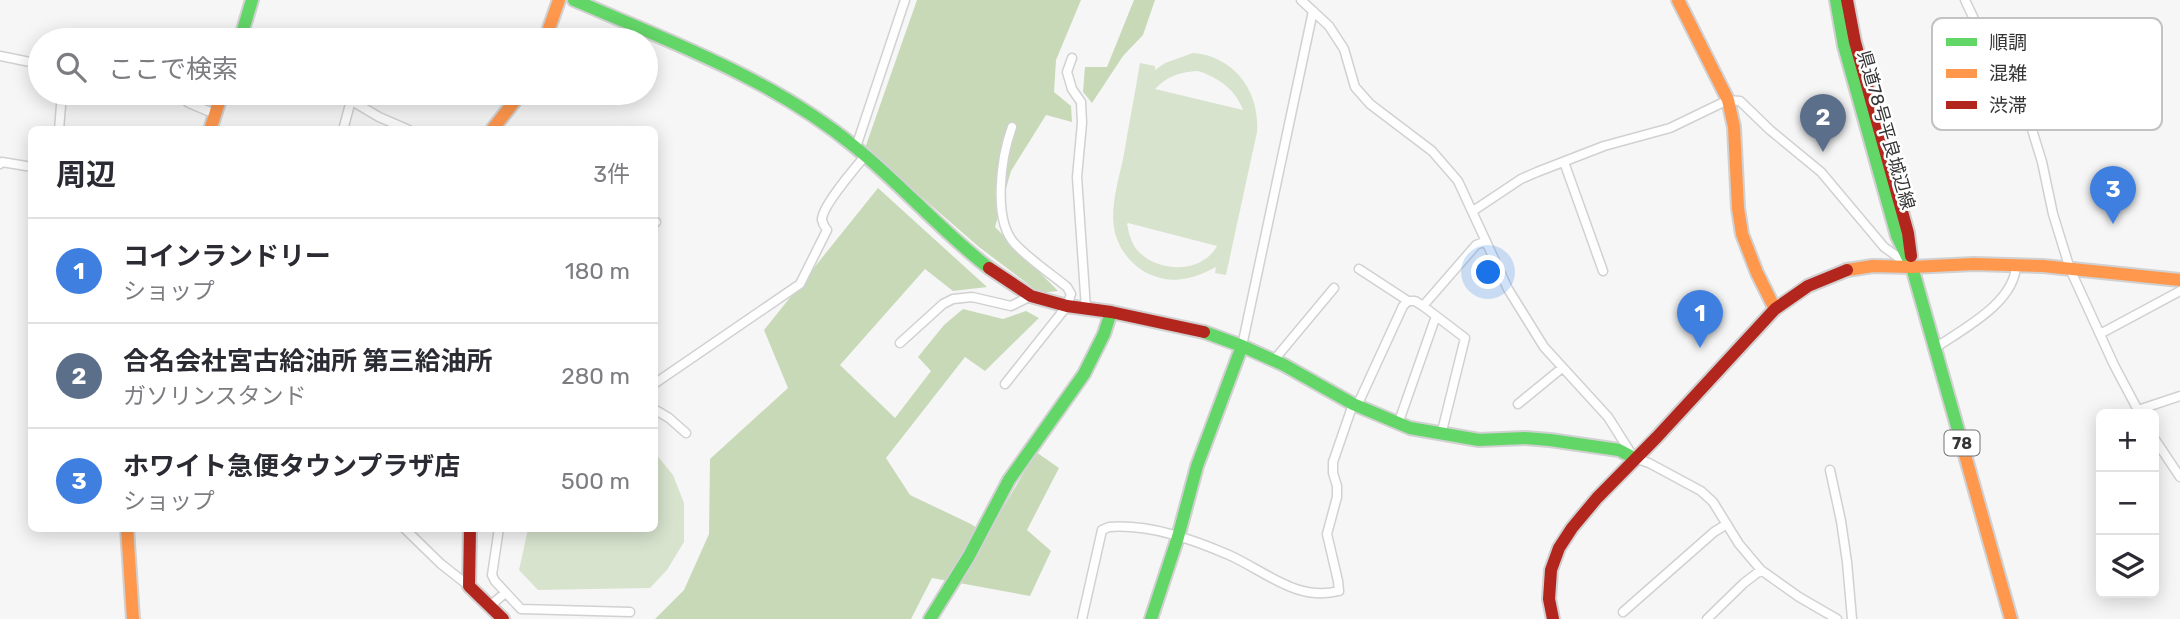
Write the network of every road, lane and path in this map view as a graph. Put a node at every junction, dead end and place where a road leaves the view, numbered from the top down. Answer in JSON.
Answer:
{"nodes":[{"id":1,"x":252,"y":0,"type":"edge"},
{"id":2,"x":559,"y":0,"type":"edge"},
{"id":3,"x":574,"y":0,"type":"edge"},
{"id":4,"x":905,"y":0,"type":"edge"},
{"id":5,"x":1301,"y":0,"type":"edge"},
{"id":6,"x":1678,"y":0,"type":"edge"},
{"id":7,"x":1836,"y":0,"type":"edge"},
{"id":8,"x":1847,"y":0,"type":"edge"},
{"id":9,"x":1965,"y":0,"type":"edge"},
{"id":10,"x":1313,"y":11,"type":"junction"},
{"id":11,"x":1974,"y":18,"type":"edge"},
{"id":12,"x":244,"y":28,"type":"edge"},
{"id":13,"x":549,"y":28,"type":"edge"},
{"id":14,"x":638,"y":28,"type":"edge"},
{"id":15,"x":658,"y":36,"type":"edge"},
{"id":16,"x":0,"y":56,"type":"edge"},
{"id":17,"x":1072,"y":58,"type":"dead end"},
{"id":18,"x":28,"y":62,"type":"edge"},
{"id":19,"x":1728,"y":100,"type":"junction"},
{"id":20,"x":61,"y":105,"type":"edge"},
{"id":21,"x":191,"y":105,"type":"edge"},
{"id":22,"x":219,"y":105,"type":"edge"},
{"id":23,"x":351,"y":105,"type":"edge"},
{"id":24,"x":363,"y":105,"type":"edge"},
{"id":25,"x":512,"y":105,"type":"edge"},
{"id":26,"x":214,"y":125,"type":"edge"},
{"id":27,"x":59,"y":126,"type":"edge"},
{"id":28,"x":344,"y":126,"type":"edge"},
{"id":29,"x":400,"y":126,"type":"edge"},
{"id":30,"x":495,"y":126,"type":"edge"},
{"id":31,"x":1012,"y":127,"type":"dead end"},
{"id":32,"x":2032,"y":130,"type":"edge"},
{"id":33,"x":861,"y":151,"type":"junction"},
{"id":34,"x":1564,"y":162,"type":"junction"},
{"id":35,"x":0,"y":164,"type":"edge"},
{"id":36,"x":28,"y":166,"type":"edge"},
{"id":37,"x":1473,"y":211,"type":"junction"},
{"id":38,"x":1486,"y":241,"type":"junction"},
{"id":39,"x":2015,"y":264,"type":"junction"},
{"id":40,"x":1912,"y":267,"type":"junction"},
{"id":41,"x":1359,"y":269,"type":"dead end"},
{"id":42,"x":2070,"y":269,"type":"junction"},
{"id":43,"x":1603,"y":271,"type":"dead end"},
{"id":44,"x":2180,"y":280,"type":"edge"},
{"id":45,"x":1334,"y":288,"type":"dead end"},
{"id":46,"x":2180,"y":291,"type":"edge"},
{"id":47,"x":1031,"y":296,"type":"junction"},
{"id":48,"x":1408,"y":301,"type":"junction"},
{"id":49,"x":1067,"y":306,"type":"junction"},
{"id":50,"x":1423,"y":306,"type":"junction"},
{"id":51,"x":1086,"y":309,"type":"junction"},
{"id":52,"x":1775,"y":309,"type":"junction"},
{"id":53,"x":1111,"y":312,"type":"junction"},
{"id":54,"x":1436,"y":316,"type":"junction"},
{"id":55,"x":2101,"y":334,"type":"junction"},
{"id":56,"x":900,"y":342,"type":"dead end"},
{"id":57,"x":1242,"y":346,"type":"junction"},
{"id":58,"x":1936,"y":348,"type":"junction"},
{"id":59,"x":1274,"y":360,"type":"junction"},
{"id":60,"x":1562,"y":369,"type":"junction"},
{"id":61,"x":658,"y":381,"type":"edge"},
{"id":62,"x":1005,"y":384,"type":"dead end"},
{"id":63,"x":2180,"y":396,"type":"edge"},
{"id":64,"x":1518,"y":404,"type":"dead end"},
{"id":65,"x":1355,"y":405,"type":"junction"},
{"id":66,"x":2138,"y":409,"type":"edge"},
{"id":67,"x":2147,"y":409,"type":"edge"},
{"id":68,"x":658,"y":412,"type":"edge"},
{"id":69,"x":1398,"y":424,"type":"junction"},
{"id":70,"x":686,"y":433,"type":"dead end"},
{"id":71,"x":1441,"y":435,"type":"junction"},
{"id":72,"x":2159,"y":446,"type":"edge"},
{"id":73,"x":1634,"y":458,"type":"junction"},
{"id":74,"x":1830,"y":470,"type":"dead end"},
{"id":75,"x":2180,"y":477,"type":"edge"},
{"id":76,"x":1727,"y":524,"type":"junction"},
{"id":77,"x":127,"y":532,"type":"edge"},
{"id":78,"x":408,"y":532,"type":"edge"},
{"id":79,"x":470,"y":532,"type":"edge"},
{"id":80,"x":498,"y":532,"type":"edge"},
{"id":81,"x":1178,"y":537,"type":"junction"},
{"id":82,"x":1761,"y":570,"type":"junction"},
{"id":83,"x":468,"y":586,"type":"junction"},
{"id":84,"x":505,"y":593,"type":"junction"},
{"id":85,"x":490,"y":606,"type":"junction"},
{"id":86,"x":631,"y":612,"type":"dead end"},
{"id":87,"x":1623,"y":612,"type":"dead end"},
{"id":88,"x":133,"y":619,"type":"edge"},
{"id":89,"x":503,"y":619,"type":"edge"},
{"id":90,"x":930,"y":619,"type":"edge"},
{"id":91,"x":1082,"y":619,"type":"edge"},
{"id":92,"x":1152,"y":619,"type":"edge"},
{"id":93,"x":1553,"y":619,"type":"edge"},
{"id":94,"x":1706,"y":619,"type":"edge"},
{"id":95,"x":1837,"y":619,"type":"edge"},
{"id":96,"x":1852,"y":619,"type":"edge"},
{"id":97,"x":2011,"y":619,"type":"edge"}],
"edges":[{"from":1,"to":12,"type":"street"},
{"from":2,"to":13,"type":"street"},
{"from":3,"to":14,"type":"street"},
{"from":4,"to":33,"type":"street"},
{"from":5,"to":10,"type":"street"},
{"from":6,"to":19,"type":"street"},
{"from":7,"to":40,"type":"street","name":"県道78号平良城辺線","number":"78"},
{"from":8,"to":40,"type":"street","name":"県道78号平良城辺線","number":"78"},
{"from":9,"to":11,"type":"street"},
{"from":10,"to":37,"type":"street"},
{"from":10,"to":57,"type":"street"},
{"from":15,"to":33,"type":"street"},
{"from":16,"to":18,"type":"street"},
{"from":17,"to":51,"type":"street"},
{"from":19,"to":34,"type":"street"},
{"from":19,"to":40,"type":"street"},
{"from":19,"to":52,"type":"street"},
{"from":20,"to":27,"type":"street"},
{"from":21,"to":26,"type":"street"},
{"from":22,"to":26,"type":"street"},
{"from":23,"to":28,"type":"street"},
{"from":24,"to":29,"type":"street"},
{"from":25,"to":30,"type":"street"},
{"from":31,"to":49,"type":"street"},
{"from":32,"to":42,"type":"street"},
{"from":33,"to":47,"type":"street"},
{"from":33,"to":61,"type":"street"},
{"from":34,"to":37,"type":"street"},
{"from":34,"to":43,"type":"street"},
{"from":35,"to":36,"type":"street"},
{"from":37,"to":38,"type":"street"},
{"from":38,"to":50,"type":"street"},
{"from":38,"to":60,"type":"street"},
{"from":39,"to":40,"type":"street"},
{"from":39,"to":42,"type":"street"},
{"from":39,"to":58,"type":"street"},
{"from":40,"to":52,"type":"street"},
{"from":40,"to":58,"type":"street","name":"県道78号平良城辺線","number":"78"},
{"from":41,"to":48,"type":"street"},
{"from":42,"to":44,"type":"street"},
{"from":42,"to":55,"type":"street"},
{"from":45,"to":59,"type":"street"},
{"from":46,"to":55,"type":"street"},
{"from":47,"to":49,"type":"street"},
{"from":47,"to":56,"type":"street"},
{"from":48,"to":50,"type":"street"},
{"from":48,"to":65,"type":"street"},
{"from":49,"to":51,"type":"street"},
{"from":49,"to":62,"type":"street"},
{"from":50,"to":54,"type":"street"},
{"from":51,"to":53,"type":"street"},
{"from":52,"to":73,"type":"street"},
{"from":53,"to":57,"type":"street"},
{"from":53,"to":90,"type":"street"},
{"from":54,"to":69,"type":"street"},
{"from":54,"to":71,"type":"street"},
{"from":55,"to":66,"type":"street"},
{"from":57,"to":59,"type":"street"},
{"from":57,"to":81,"type":"street"},
{"from":58,"to":97,"type":"street","name":"県道78号平良城辺線","number":"78"},
{"from":59,"to":65,"type":"street"},
{"from":60,"to":64,"type":"street"},
{"from":60,"to":73,"type":"street"},
{"from":63,"to":67,"type":"street"},
{"from":65,"to":69,"type":"street"},
{"from":65,"to":81,"type":"street"},
{"from":68,"to":70,"type":"street"},
{"from":69,"to":71,"type":"street"},
{"from":71,"to":73,"type":"street"},
{"from":72,"to":75,"type":"street"},
{"from":73,"to":76,"type":"street"},
{"from":73,"to":93,"type":"street"},
{"from":74,"to":96,"type":"street"},
{"from":76,"to":82,"type":"street"},
{"from":76,"to":87,"type":"street"},
{"from":77,"to":88,"type":"street"},
{"from":78,"to":83,"type":"street"},
{"from":79,"to":83,"type":"street"},
{"from":80,"to":84,"type":"street"},
{"from":81,"to":91,"type":"street"},
{"from":81,"to":92,"type":"street"},
{"from":82,"to":94,"type":"street"},
{"from":82,"to":95,"type":"street"},
{"from":83,"to":85,"type":"street"},
{"from":84,"to":85,"type":"street"},
{"from":84,"to":86,"type":"street"},
{"from":85,"to":89,"type":"street"}]}
